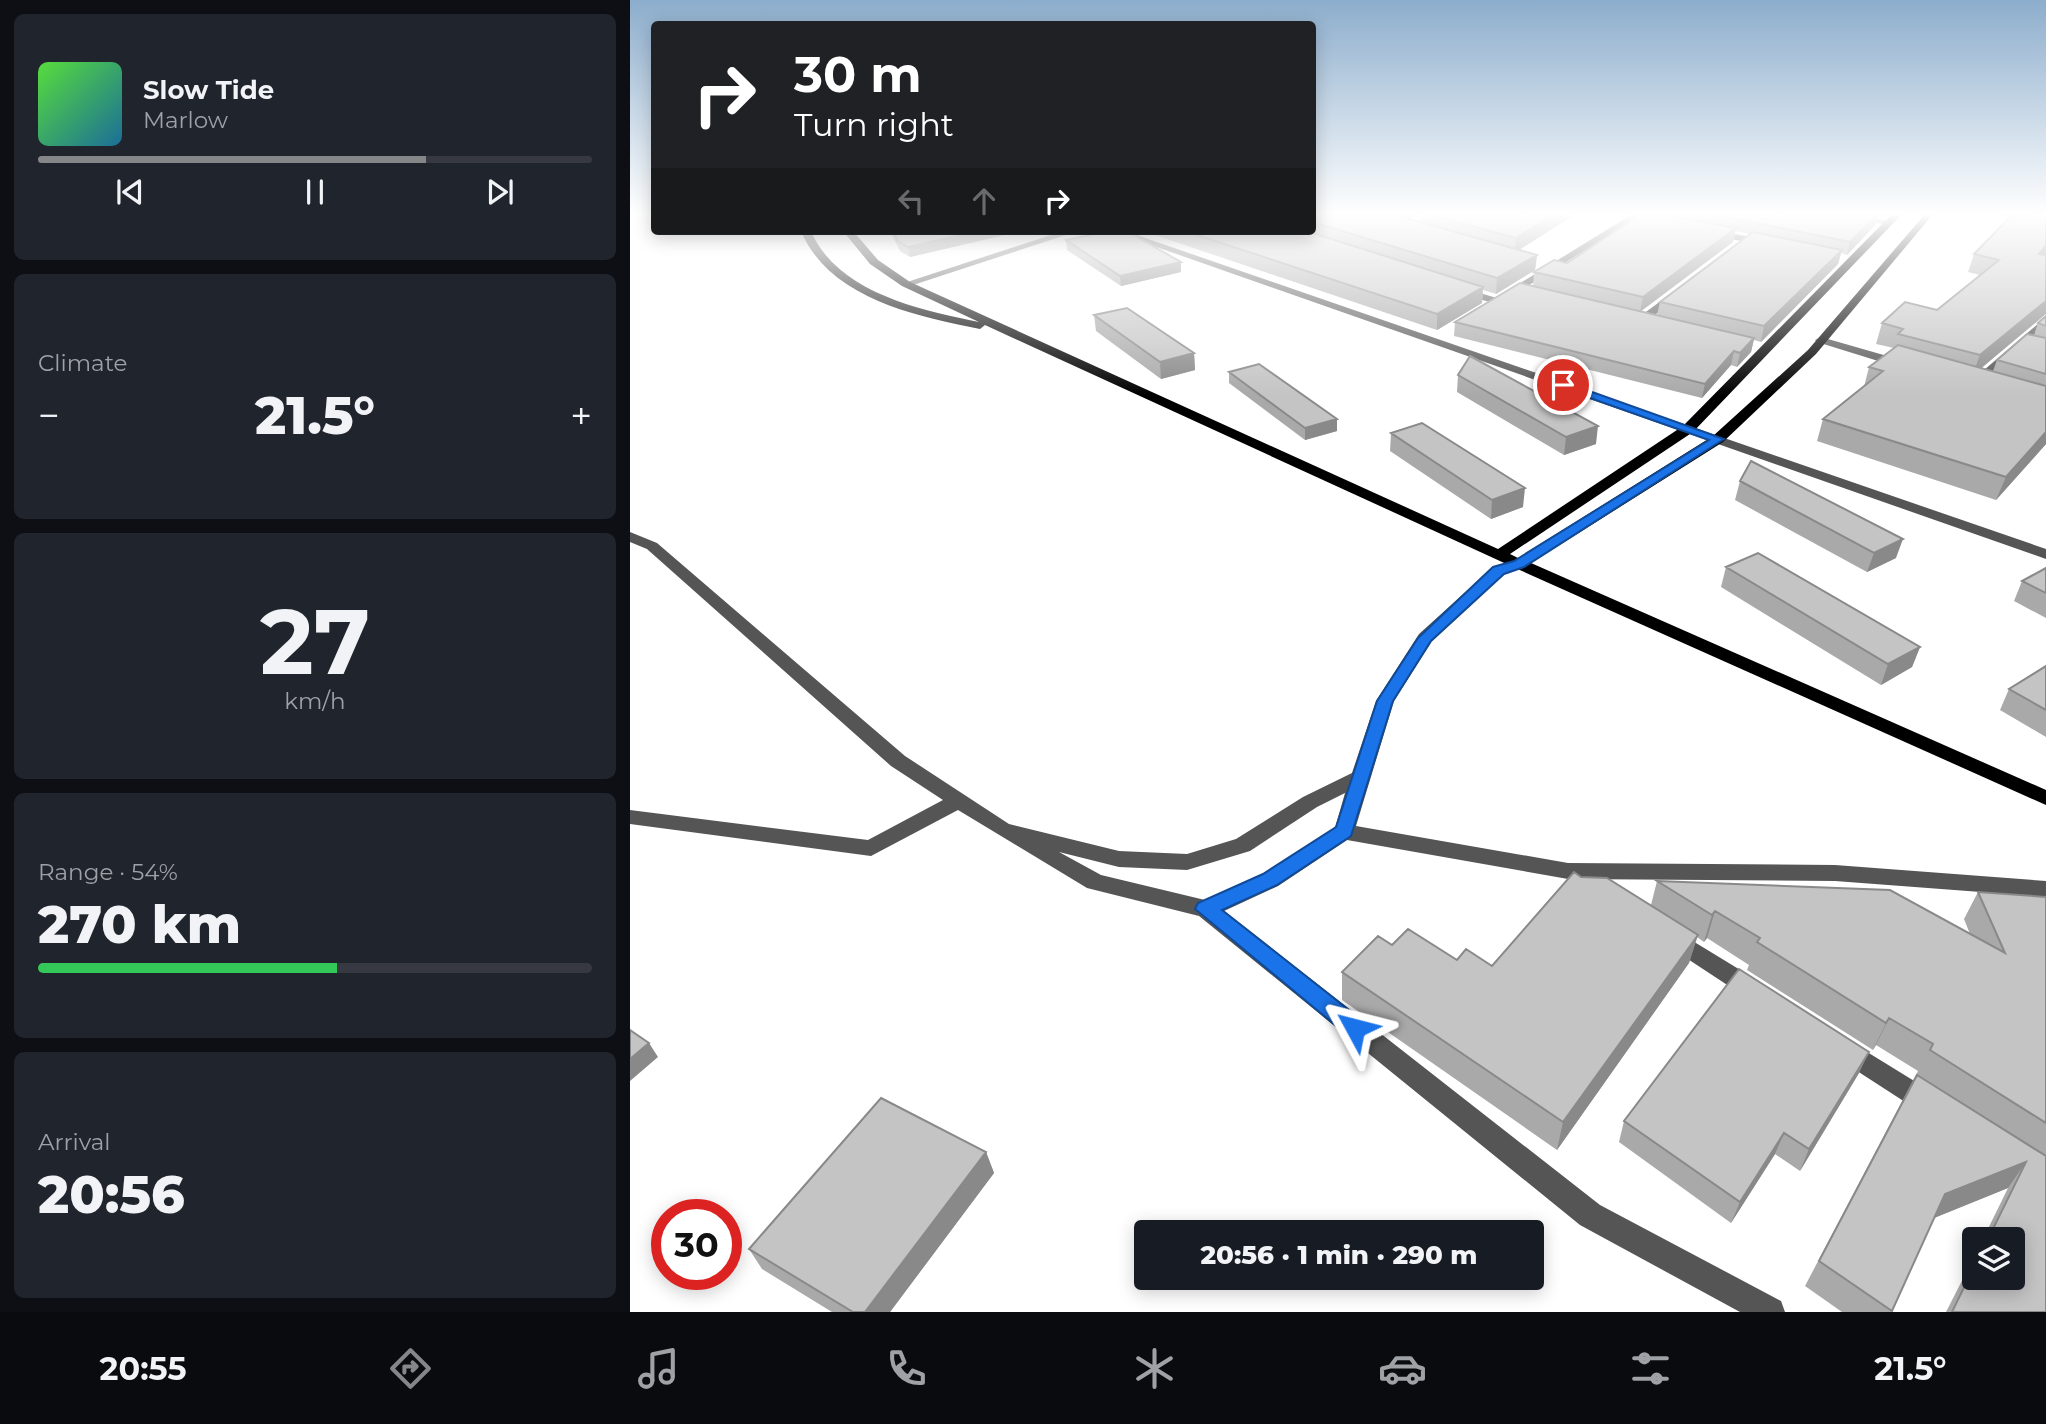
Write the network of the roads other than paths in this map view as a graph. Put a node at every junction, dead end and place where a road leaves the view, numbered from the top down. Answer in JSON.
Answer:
{"nodes":[{"id":1,"x":840,"y":274,"type":"edge"},
{"id":2,"x":892,"y":274,"type":"edge"},
{"id":3,"x":937,"y":274,"type":"edge"},
{"id":4,"x":1248,"y":274,"type":"edge"},
{"id":5,"x":1540,"y":274,"type":"edge"},
{"id":6,"x":1830,"y":274,"type":"edge"},
{"id":7,"x":1877,"y":274,"type":"edge"},
{"id":8,"x":906,"y":284,"type":"junction"},
{"id":9,"x":1444,"y":285,"type":"edge"},
{"id":10,"x":1685,"y":287,"type":"edge"},
{"id":11,"x":1517,"y":289,"type":"junction"},
{"id":12,"x":1529,"y":292,"type":"edge"},
{"id":13,"x":1496,"y":301,"type":"junction"},
{"id":14,"x":1486,"y":308,"type":"edge"},
{"id":15,"x":1630,"y":316,"type":"edge"},
{"id":16,"x":1643,"y":319,"type":"junction"},
{"id":17,"x":2046,"y":320,"type":"edge"},
{"id":18,"x":1656,"y":322,"type":"edge"},
{"id":19,"x":1004,"y":330,"type":"junction"},
{"id":20,"x":1821,"y":340,"type":"junction"},
{"id":21,"x":2017,"y":346,"type":"junction"},
{"id":22,"x":2036,"y":352,"type":"edge"},
{"id":23,"x":1923,"y":370,"type":"edge"},
{"id":24,"x":1973,"y":385,"type":"edge"},
{"id":25,"x":1688,"y":429,"type":"junction"},
{"id":26,"x":1718,"y":439,"type":"junction"},
{"id":27,"x":630,"y":537,"type":"edge"},
{"id":28,"x":2046,"y":554,"type":"edge"},
{"id":29,"x":1499,"y":563,"type":"junction"},
{"id":30,"x":1519,"y":564,"type":"junction"},
{"id":31,"x":1360,"y":777,"type":"junction"},
{"id":32,"x":2046,"y":799,"type":"edge"},
{"id":33,"x":959,"y":801,"type":"junction"},
{"id":34,"x":630,"y":817,"type":"edge"},
{"id":35,"x":1003,"y":830,"type":"junction"},
{"id":36,"x":1344,"y":831,"type":"junction"},
{"id":37,"x":1569,"y":871,"type":"junction"},
{"id":38,"x":2046,"y":889,"type":"edge"},
{"id":39,"x":1603,"y":893,"type":"edge"},
{"id":40,"x":1206,"y":909,"type":"junction"},
{"id":41,"x":1650,"y":923,"type":"edge"},
{"id":42,"x":1766,"y":998,"type":"edge"},
{"id":43,"x":1825,"y":1036,"type":"edge"},
{"id":44,"x":1953,"y":1119,"type":"edge"},
{"id":45,"x":1770,"y":1312,"type":"edge"}],
"edges":[{"from":1,"to":19,"type":"main road"},
{"from":2,"to":8,"type":"main road"},
{"from":3,"to":8,"type":"street"},
{"from":4,"to":25,"type":"street"},
{"from":5,"to":11,"type":"street"},
{"from":6,"to":25,"type":"main road"},
{"from":7,"to":20,"type":"main road"},
{"from":8,"to":19,"type":"main road"},
{"from":9,"to":13,"type":"street"},
{"from":10,"to":16,"type":"street"},
{"from":11,"to":12,"type":"street"},
{"from":11,"to":13,"type":"street"},
{"from":13,"to":14,"type":"street"},
{"from":15,"to":16,"type":"street"},
{"from":16,"to":18,"type":"street"},
{"from":17,"to":21,"type":"street"},
{"from":19,"to":29,"type":"main road"},
{"from":20,"to":23,"type":"street"},
{"from":20,"to":26,"type":"main road"},
{"from":21,"to":22,"type":"street"},
{"from":21,"to":24,"type":"street"},
{"from":25,"to":26,"type":"street"},
{"from":25,"to":29,"type":"main road"},
{"from":26,"to":28,"type":"street"},
{"from":26,"to":30,"type":"main road"},
{"from":27,"to":33,"type":"street"},
{"from":29,"to":30,"type":"street"},
{"from":29,"to":31,"type":"street"},
{"from":30,"to":32,"type":"main road"},
{"from":31,"to":35,"type":"street"},
{"from":31,"to":36,"type":"street"},
{"from":33,"to":34,"type":"street"},
{"from":33,"to":35,"type":"street"},
{"from":35,"to":40,"type":"street"},
{"from":36,"to":37,"type":"street"},
{"from":36,"to":40,"type":"street"},
{"from":37,"to":38,"type":"street"},
{"from":37,"to":39,"type":"street"},
{"from":40,"to":45,"type":"street"},
{"from":41,"to":42,"type":"street"},
{"from":43,"to":44,"type":"street"}]}
